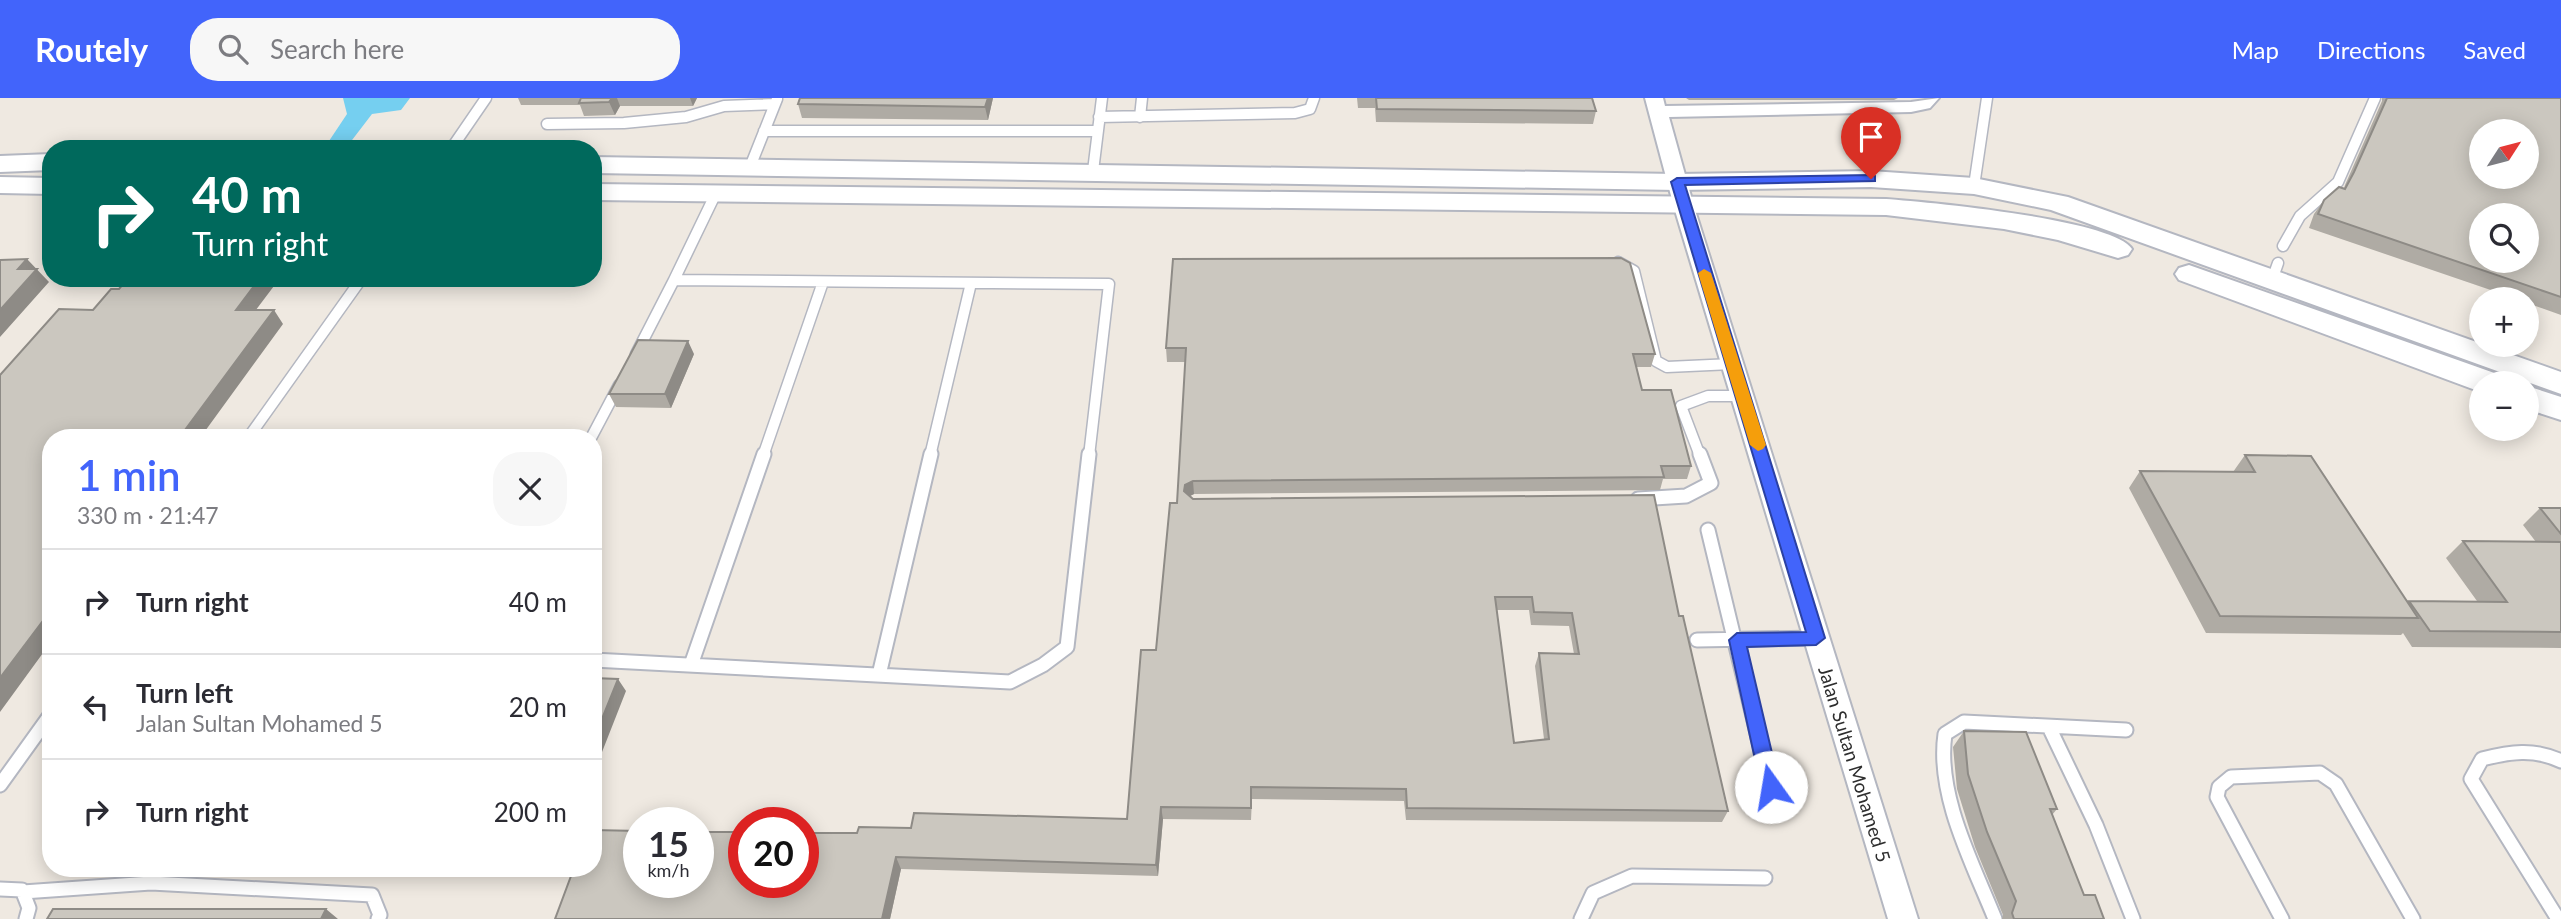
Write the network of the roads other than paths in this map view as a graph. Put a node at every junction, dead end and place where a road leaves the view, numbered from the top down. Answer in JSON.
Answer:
{"nodes":[{"id":1,"x":486,"y":98,"type":"edge"},
{"id":2,"x":1102,"y":98,"type":"edge"},
{"id":3,"x":1142,"y":98,"type":"edge"},
{"id":4,"x":1314,"y":98,"type":"edge"},
{"id":5,"x":1930,"y":98,"type":"edge"},
{"id":6,"x":1987,"y":98,"type":"edge"},
{"id":7,"x":2375,"y":98,"type":"edge"},
{"id":8,"x":776,"y":101,"type":"edge"},
{"id":9,"x":1657,"y":105,"type":"edge"},
{"id":10,"x":1099,"y":117,"type":"junction"},
{"id":11,"x":1140,"y":117,"type":"junction"},
{"id":12,"x":547,"y":124,"type":"dead end"},
{"id":13,"x":764,"y":131,"type":"junction"},
{"id":14,"x":1098,"y":131,"type":"junction"},
{"id":15,"x":458,"y":140,"type":"edge"},
{"id":16,"x":42,"y":162,"type":"edge"},
{"id":17,"x":0,"y":164,"type":"edge"},
{"id":18,"x":602,"y":164,"type":"edge"},
{"id":19,"x":750,"y":167,"type":"junction"},
{"id":20,"x":1093,"y":171,"type":"junction"},
{"id":21,"x":0,"y":186,"type":"edge"},
{"id":22,"x":42,"y":186,"type":"edge"},
{"id":23,"x":1974,"y":186,"type":"junction"},
{"id":24,"x":602,"y":192,"type":"edge"},
{"id":25,"x":716,"y":193,"type":"junction"},
{"id":26,"x":1681,"y":194,"type":"junction"},
{"id":27,"x":2283,"y":246,"type":"dead end"},
{"id":28,"x":1602,"y":261,"type":"edge"},
{"id":29,"x":674,"y":280,"type":"junction"},
{"id":30,"x":823,"y":282,"type":"junction"},
{"id":31,"x":971,"y":283,"type":"junction"},
{"id":32,"x":356,"y":287,"type":"edge"},
{"id":33,"x":1732,"y":364,"type":"junction"},
{"id":34,"x":630,"y":365,"type":"edge"},
{"id":35,"x":2469,"y":376,"type":"edge"},
{"id":36,"x":623,"y":377,"type":"edge"},
{"id":37,"x":2561,"y":383,"type":"edge"},
{"id":38,"x":1743,"y":396,"type":"junction"},
{"id":39,"x":2539,"y":402,"type":"edge"},
{"id":40,"x":2561,"y":410,"type":"edge"},
{"id":41,"x":254,"y":429,"type":"edge"},
{"id":42,"x":597,"y":429,"type":"edge"},
{"id":43,"x":1620,"y":499,"type":"edge"},
{"id":44,"x":1707,"y":530,"type":"dead end"},
{"id":45,"x":1816,"y":638,"type":"junction"},
{"id":46,"x":1697,"y":640,"type":"dead end"},
{"id":47,"x":1737,"y":640,"type":"junction"},
{"id":48,"x":602,"y":660,"type":"edge"},
{"id":49,"x":691,"y":665,"type":"junction"},
{"id":50,"x":879,"y":675,"type":"junction"},
{"id":51,"x":42,"y":727,"type":"edge"},
{"id":52,"x":2049,"y":727,"type":"junction"},
{"id":53,"x":2126,"y":730,"type":"dead end"},
{"id":54,"x":2561,"y":761,"type":"edge"},
{"id":55,"x":0,"y":785,"type":"edge"},
{"id":56,"x":1776,"y":812,"type":"dead end"},
{"id":57,"x":1765,"y":878,"type":"dead end"},
{"id":58,"x":0,"y":889,"type":"edge"},
{"id":59,"x":23,"y":892,"type":"junction"},
{"id":60,"x":26,"y":919,"type":"edge"},
{"id":61,"x":378,"y":919,"type":"edge"},
{"id":62,"x":1581,"y":919,"type":"edge"},
{"id":63,"x":1903,"y":919,"type":"edge"},
{"id":64,"x":1995,"y":919,"type":"edge"},
{"id":65,"x":2133,"y":919,"type":"edge"},
{"id":66,"x":2282,"y":919,"type":"edge"},
{"id":67,"x":2413,"y":919,"type":"edge"},
{"id":68,"x":2558,"y":919,"type":"edge"}],
"edges":[{"from":1,"to":15,"type":"lane"},
{"from":2,"to":10,"type":"lane"},
{"from":3,"to":11,"type":"lane"},
{"from":4,"to":11,"type":"lane"},
{"from":5,"to":9,"type":"street"},
{"from":6,"to":23,"type":"lane"},
{"from":7,"to":27,"type":"lane"},
{"from":8,"to":12,"type":"lane"},
{"from":8,"to":13,"type":"lane"},
{"from":9,"to":26,"type":"street","name":"Jalan Sultan Mohamed 5"},
{"from":10,"to":11,"type":"lane"},
{"from":10,"to":14,"type":"lane"},
{"from":13,"to":14,"type":"lane"},
{"from":13,"to":19,"type":"lane"},
{"from":14,"to":20,"type":"lane"},
{"from":16,"to":17,"type":"street"},
{"from":18,"to":19,"type":"street"},
{"from":19,"to":20,"type":"street"},
{"from":20,"to":26,"type":"street"},
{"from":21,"to":22,"type":"street"},
{"from":23,"to":26,"type":"street"},
{"from":23,"to":37,"type":"street"},
{"from":24,"to":25,"type":"street"},
{"from":25,"to":26,"type":"street"},
{"from":25,"to":29,"type":"lane"},
{"from":26,"to":33,"type":"street","name":"Jalan Sultan Mohamed 5"},
{"from":26,"to":35,"type":"street"},
{"from":28,"to":33,"type":"lane"},
{"from":29,"to":30,"type":"lane"},
{"from":29,"to":34,"type":"lane"},
{"from":30,"to":31,"type":"lane"},
{"from":30,"to":49,"type":"lane"},
{"from":31,"to":50,"type":"lane"},
{"from":31,"to":50,"type":"lane"},
{"from":32,"to":41,"type":"lane"},
{"from":33,"to":38,"type":"street","name":"Jalan Sultan Mohamed 5"},
{"from":36,"to":42,"type":"lane"},
{"from":38,"to":43,"type":"lane"},
{"from":38,"to":45,"type":"street","name":"Jalan Sultan Mohamed 5"},
{"from":39,"to":40,"type":"street"},
{"from":44,"to":47,"type":"lane"},
{"from":45,"to":47,"type":"lane"},
{"from":45,"to":63,"type":"street","name":"Jalan Sultan Mohamed 5"},
{"from":46,"to":47,"type":"lane"},
{"from":47,"to":56,"type":"lane"},
{"from":48,"to":49,"type":"lane"},
{"from":49,"to":50,"type":"lane"},
{"from":51,"to":55,"type":"lane"},
{"from":52,"to":53,"type":"lane"},
{"from":52,"to":64,"type":"lane"},
{"from":52,"to":65,"type":"lane"},
{"from":54,"to":68,"type":"lane"},
{"from":57,"to":62,"type":"lane"},
{"from":58,"to":59,"type":"lane"},
{"from":59,"to":60,"type":"lane"},
{"from":59,"to":61,"type":"lane"},
{"from":66,"to":67,"type":"lane"}]}
